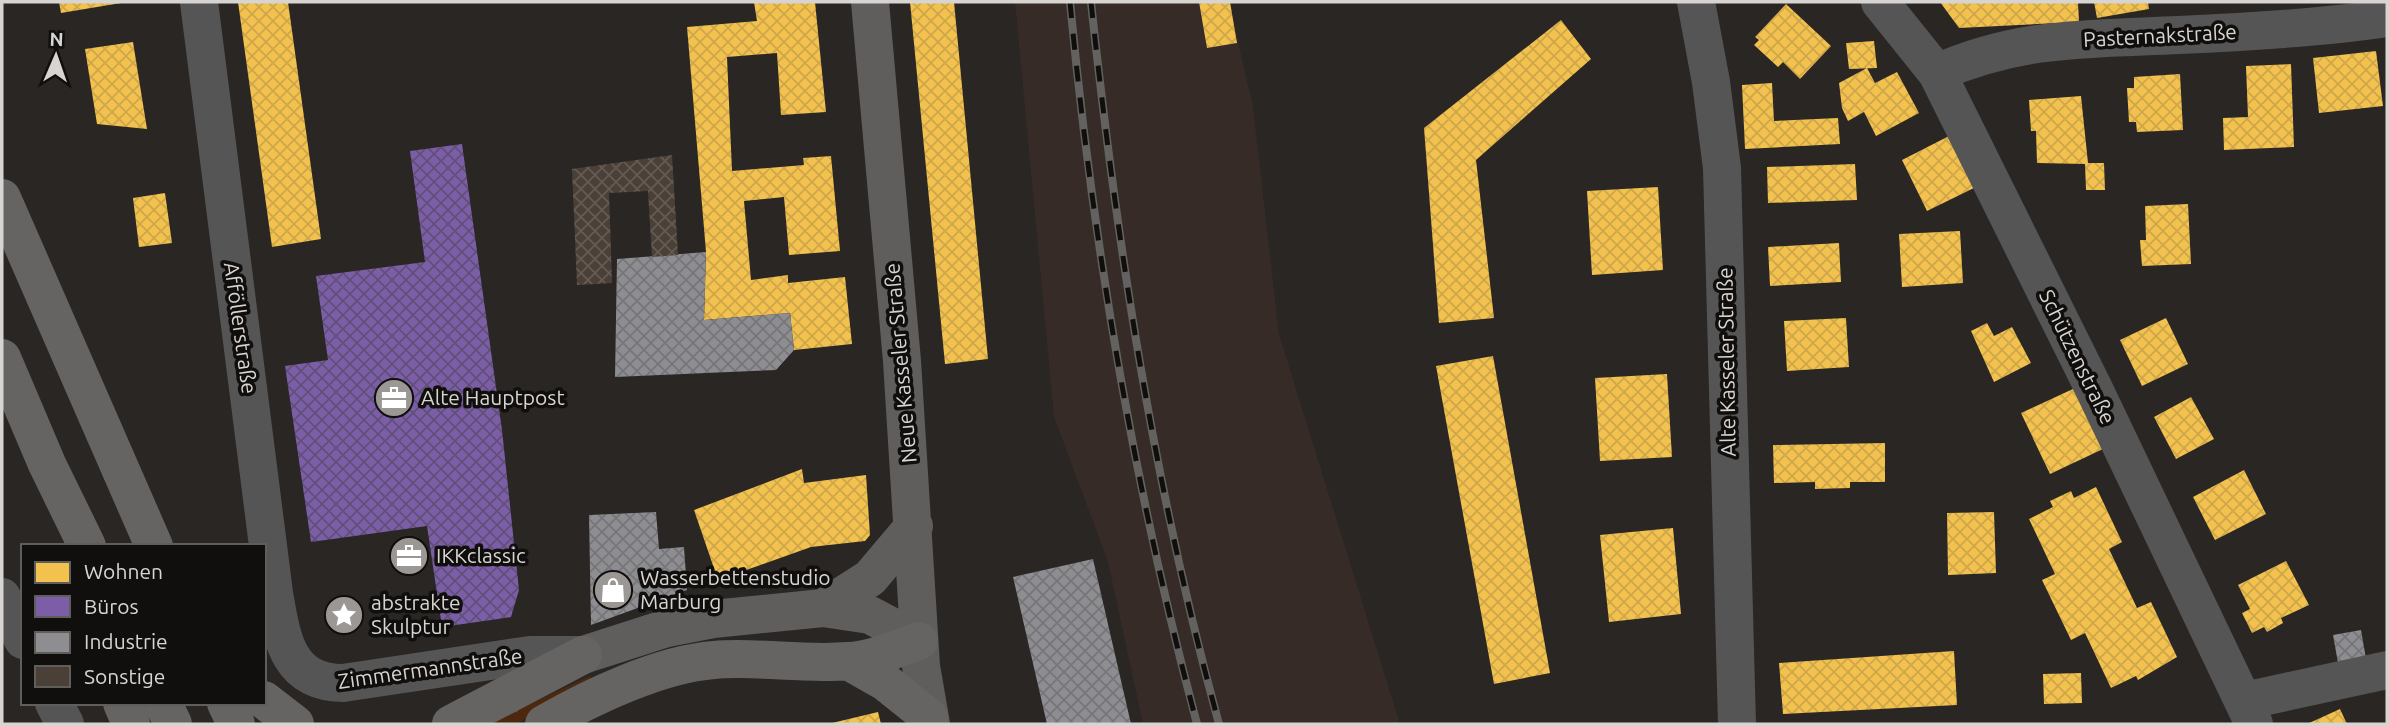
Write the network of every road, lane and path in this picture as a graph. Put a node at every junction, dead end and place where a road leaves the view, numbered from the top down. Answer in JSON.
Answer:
{"nodes":[{"id":1,"x":199,"y":2,"type":"edge"},
{"id":2,"x":870,"y":2,"type":"edge"},
{"id":3,"x":1696,"y":2,"type":"edge"},
{"id":4,"x":1880,"y":2,"type":"edge"},
{"id":5,"x":2387,"y":18,"type":"edge"},
{"id":6,"x":1937,"y":74,"type":"junction"},
{"id":7,"x":2,"y":198,"type":"edge"},
{"id":8,"x":2,"y":358,"type":"edge"},
{"id":9,"x":47,"y":464,"type":"junction"},
{"id":10,"x":914,"y":526,"type":"junction"},
{"id":11,"x":61,"y":544,"type":"edge"},
{"id":12,"x":86,"y":544,"type":"edge"},
{"id":13,"x":154,"y":544,"type":"edge"},
{"id":14,"x":2,"y":597,"type":"edge"},
{"id":15,"x":822,"y":608,"type":"junction"},
{"id":16,"x":21,"y":636,"type":"edge"},
{"id":17,"x":919,"y":641,"type":"junction"},
{"id":18,"x":290,"y":653,"type":"joint"},
{"id":19,"x":583,"y":655,"type":"junction"},
{"id":20,"x":848,"y":662,"type":"junction"},
{"id":21,"x":2387,"y":670,"type":"edge"},
{"id":22,"x":266,"y":702,"type":"edge"},
{"id":23,"x":55,"y":705,"type":"edge"},
{"id":24,"x":123,"y":705,"type":"edge"},
{"id":25,"x":164,"y":705,"type":"edge"},
{"id":26,"x":227,"y":705,"type":"edge"},
{"id":27,"x":2249,"y":713,"type":"edge"},
{"id":28,"x":930,"y":721,"type":"edge"},
{"id":29,"x":65,"y":724,"type":"edge"},
{"id":30,"x":131,"y":724,"type":"edge"},
{"id":31,"x":173,"y":724,"type":"edge"},
{"id":32,"x":236,"y":724,"type":"edge"},
{"id":33,"x":295,"y":724,"type":"edge"},
{"id":34,"x":452,"y":724,"type":"edge"},
{"id":35,"x":544,"y":724,"type":"edge"},
{"id":36,"x":1737,"y":724,"type":"edge"}],
"edges":[{"from":1,"to":18,"type":"street","name":"Afföllerstraße"},
{"from":2,"to":10,"type":"main road","name":"Neue Kasseler Straße"},
{"from":3,"to":36,"type":"street","name":"Alte Kasseler Straße"},
{"from":4,"to":6,"type":"street","name":"Schützenstraße"},
{"from":5,"to":6,"type":"street","name":"Pasternakstraße"},
{"from":6,"to":27,"type":"street","name":"Schützenstraße"},
{"from":7,"to":13,"type":"highway"},
{"from":8,"to":9,"type":"highway"},
{"from":9,"to":11,"type":"highway"},
{"from":9,"to":12,"type":"highway"},
{"from":10,"to":15,"type":"main road"},
{"from":10,"to":17,"type":"main road","name":"Neue Kasseler Straße"},
{"from":14,"to":16,"type":"street"},
{"from":15,"to":17,"type":"main road"},
{"from":15,"to":19,"type":"main road"},
{"from":17,"to":20,"type":"highway"},
{"from":17,"to":28,"type":"main road","name":"Neue Kasseler Straße"},
{"from":18,"to":19,"type":"street","name":"Zimmermannstraße"},
{"from":19,"to":34,"type":"highway"},
{"from":20,"to":28,"type":"highway"},
{"from":20,"to":35,"type":"highway"},
{"from":21,"to":27,"type":"street"},
{"from":22,"to":33,"type":"highway"},
{"from":23,"to":29,"type":"street"},
{"from":24,"to":30,"type":"highway"},
{"from":25,"to":31,"type":"highway"},
{"from":26,"to":32,"type":"highway"}]}
